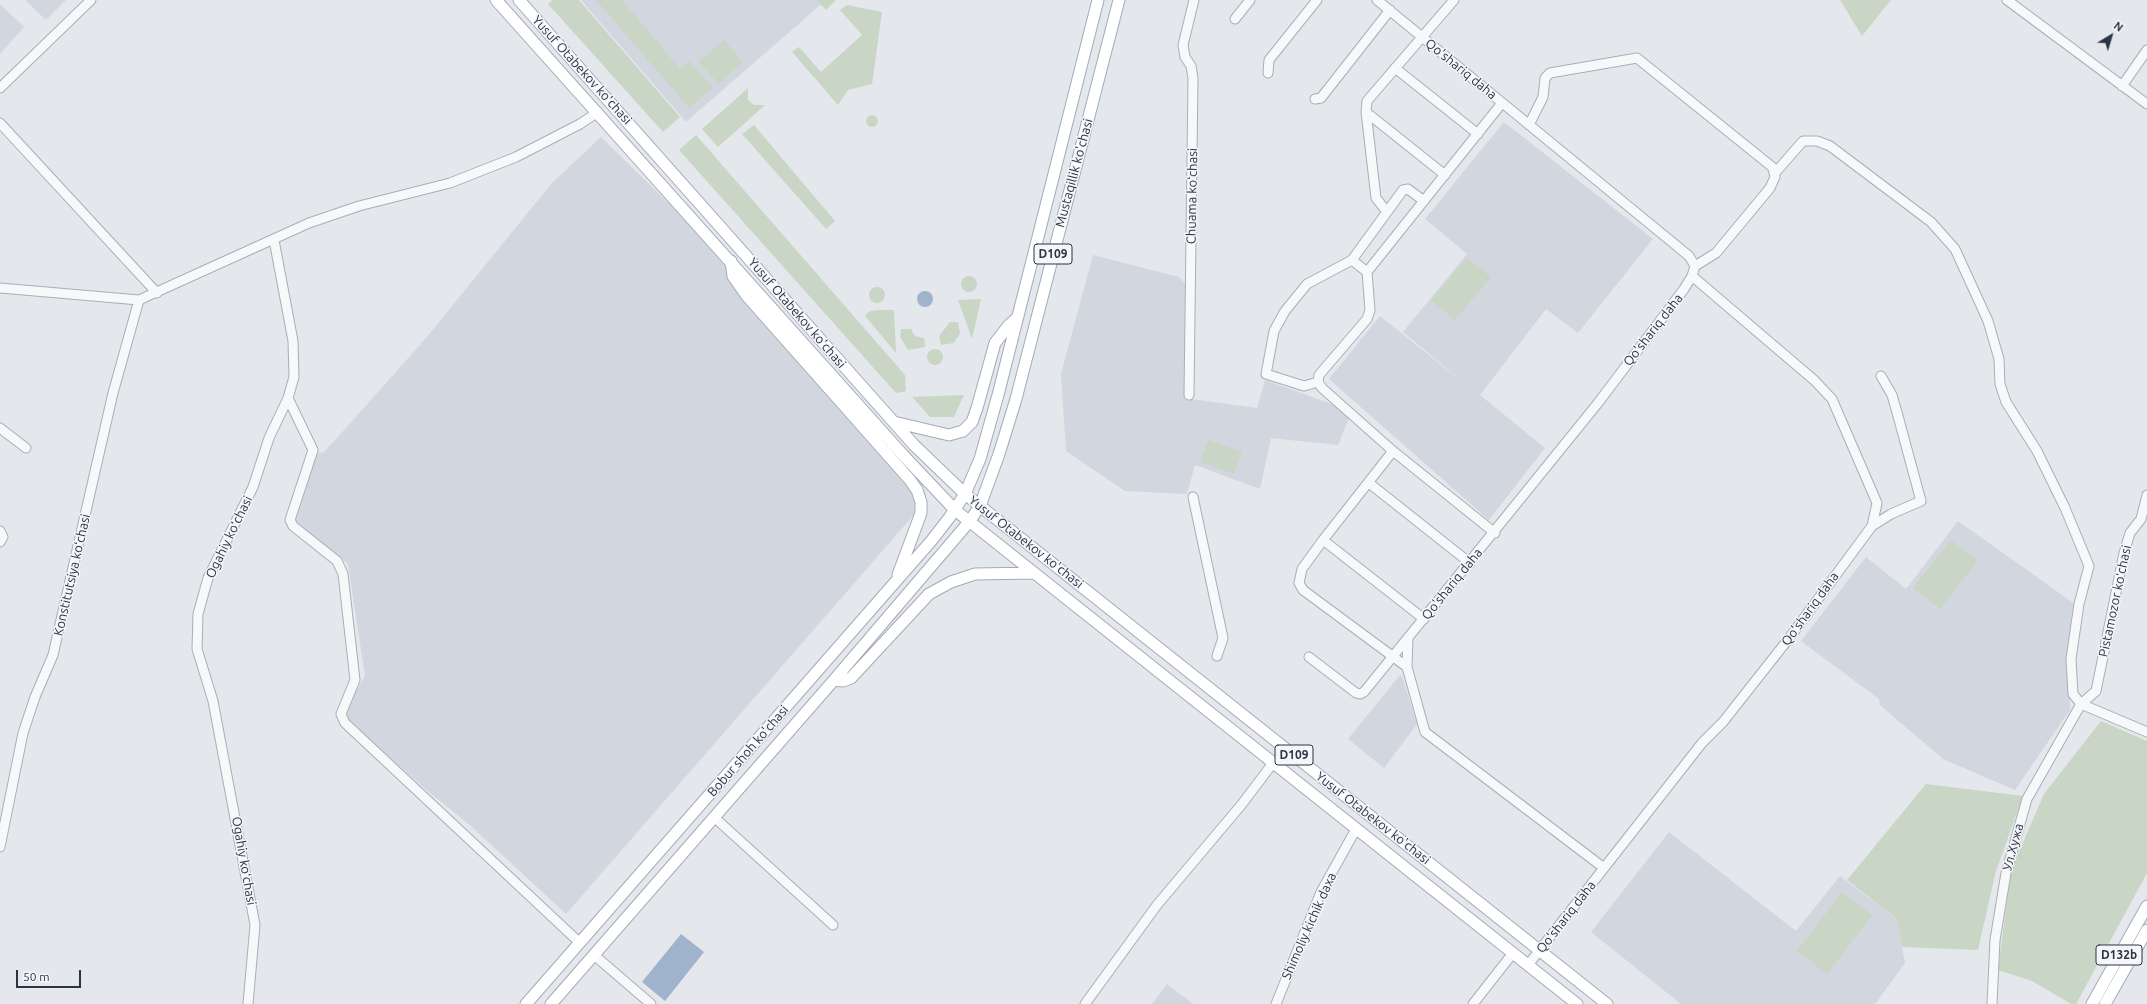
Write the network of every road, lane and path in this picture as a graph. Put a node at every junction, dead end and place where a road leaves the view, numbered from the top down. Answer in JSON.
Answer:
{"nodes":[{"id":1,"x":91,"y":0,"type":"edge"},
{"id":2,"x":496,"y":0,"type":"edge"},
{"id":3,"x":519,"y":0,"type":"edge"},
{"id":4,"x":1098,"y":0,"type":"edge"},
{"id":5,"x":1119,"y":0,"type":"edge"},
{"id":6,"x":1194,"y":0,"type":"edge"},
{"id":7,"x":1250,"y":0,"type":"edge"},
{"id":8,"x":1317,"y":0,"type":"edge"},
{"id":9,"x":1377,"y":0,"type":"edge"},
{"id":10,"x":1454,"y":0,"type":"edge"},
{"id":11,"x":2007,"y":0,"type":"edge"},
{"id":12,"x":1390,"y":10,"type":"junction"},
{"id":13,"x":1235,"y":19,"type":"dead end"},
{"id":14,"x":1421,"y":36,"type":"junction"},
{"id":15,"x":2147,"y":50,"type":"edge"},
{"id":16,"x":1395,"y":68,"type":"junction"},
{"id":17,"x":1268,"y":73,"type":"dead end"},
{"id":18,"x":2122,"y":86,"type":"junction"},
{"id":19,"x":0,"y":88,"type":"edge"},
{"id":20,"x":1315,"y":99,"type":"dead end"},
{"id":21,"x":1502,"y":103,"type":"junction"},
{"id":22,"x":2147,"y":104,"type":"edge"},
{"id":23,"x":598,"y":112,"type":"junction"},
{"id":24,"x":1366,"y":112,"type":"junction"},
{"id":25,"x":0,"y":123,"type":"edge"},
{"id":26,"x":1529,"y":125,"type":"junction"},
{"id":27,"x":1478,"y":134,"type":"junction"},
{"id":28,"x":1775,"y":173,"type":"junction"},
{"id":29,"x":1445,"y":175,"type":"junction"},
{"id":30,"x":1424,"y":201,"type":"junction"},
{"id":31,"x":1387,"y":212,"type":"junction"},
{"id":32,"x":274,"y":240,"type":"junction"},
{"id":33,"x":1352,"y":260,"type":"junction"},
{"id":34,"x":731,"y":261,"type":"junction"},
{"id":35,"x":1694,"y":266,"type":"junction"},
{"id":36,"x":1367,"y":272,"type":"junction"},
{"id":37,"x":1692,"y":276,"type":"junction"},
{"id":38,"x":0,"y":288,"type":"edge"},
{"id":39,"x":157,"y":293,"type":"junction"},
{"id":40,"x":139,"y":300,"type":"junction"},
{"id":41,"x":1018,"y":317,"type":"junction"},
{"id":42,"x":1881,"y":376,"type":"dead end"},
{"id":43,"x":1318,"y":382,"type":"junction"},
{"id":44,"x":1189,"y":396,"type":"dead end"},
{"id":45,"x":288,"y":398,"type":"junction"},
{"id":46,"x":894,"y":422,"type":"junction"},
{"id":47,"x":0,"y":428,"type":"edge"},
{"id":48,"x":26,"y":448,"type":"dead end"},
{"id":49,"x":1393,"y":451,"type":"junction"},
{"id":50,"x":1369,"y":483,"type":"junction"},
{"id":51,"x":965,"y":494,"type":"junction"},
{"id":52,"x":2147,"y":495,"type":"edge"},
{"id":53,"x":1193,"y":496,"type":"dead end"},
{"id":54,"x":980,"y":506,"type":"junction"},
{"id":55,"x":955,"y":510,"type":"junction"},
{"id":56,"x":2144,"y":521,"type":"edge"},
{"id":57,"x":970,"y":522,"type":"junction"},
{"id":58,"x":1872,"y":526,"type":"junction"},
{"id":59,"x":1495,"y":533,"type":"junction"},
{"id":60,"x":1323,"y":540,"type":"junction"},
{"id":61,"x":1470,"y":563,"type":"junction"},
{"id":62,"x":1034,"y":573,"type":"junction"},
{"id":63,"x":897,"y":580,"type":"junction"},
{"id":64,"x":1424,"y":619,"type":"junction"},
{"id":65,"x":1408,"y":638,"type":"junction"},
{"id":66,"x":1217,"y":656,"type":"dead end"},
{"id":67,"x":1309,"y":657,"type":"dead end"},
{"id":68,"x":1391,"y":657,"type":"junction"},
{"id":69,"x":1407,"y":667,"type":"junction"},
{"id":70,"x":834,"y":680,"type":"junction"},
{"id":71,"x":2081,"y":704,"type":"junction"},
{"id":72,"x":2147,"y":732,"type":"edge"},
{"id":73,"x":1273,"y":763,"type":"junction"},
{"id":74,"x":715,"y":818,"type":"junction"},
{"id":75,"x":1356,"y":829,"type":"junction"},
{"id":76,"x":0,"y":847,"type":"edge"},
{"id":77,"x":1604,"y":868,"type":"junction"},
{"id":78,"x":2147,"y":906,"type":"edge"},
{"id":79,"x":833,"y":925,"type":"dead end"},
{"id":80,"x":2147,"y":930,"type":"edge"},
{"id":81,"x":580,"y":943,"type":"junction"},
{"id":82,"x":1540,"y":950,"type":"junction"},
{"id":83,"x":1513,"y":953,"type":"junction"},
{"id":84,"x":594,"y":955,"type":"junction"},
{"id":85,"x":1528,"y":965,"type":"junction"},
{"id":86,"x":248,"y":1004,"type":"edge"},
{"id":87,"x":526,"y":1004,"type":"edge"},
{"id":88,"x":550,"y":1004,"type":"edge"},
{"id":89,"x":651,"y":1004,"type":"edge"},
{"id":90,"x":1085,"y":1004,"type":"edge"},
{"id":91,"x":1276,"y":1004,"type":"edge"},
{"id":92,"x":1472,"y":1004,"type":"edge"},
{"id":93,"x":1577,"y":1004,"type":"edge"},
{"id":94,"x":1607,"y":1004,"type":"edge"},
{"id":95,"x":1992,"y":1004,"type":"edge"},
{"id":96,"x":2092,"y":1004,"type":"edge"},
{"id":97,"x":2105,"y":1004,"type":"edge"}],
"edges":[{"from":1,"to":19,"type":"street"},
{"from":2,"to":23,"type":"main road","name":"Yusuf Otabekov ko'chasi"},
{"from":3,"to":46,"type":"main road","name":"Yusuf Otabekov ko'chasi"},
{"from":4,"to":41,"type":"main road","name":"Mustaqillik ko'chasi","number":"D109"},
{"from":5,"to":54,"type":"main road","name":"Mustaqillik ko'chasi","number":"D109"},
{"from":6,"to":44,"type":"street","name":"Chuama koʻchasi"},
{"from":7,"to":13,"type":"street"},
{"from":8,"to":17,"type":"street"},
{"from":9,"to":12,"type":"street","name":"Qo'shariq daha"},
{"from":10,"to":14,"type":"street","name":"Qo'shariq daha"},
{"from":11,"to":18,"type":"street"},
{"from":12,"to":14,"type":"street","name":"Qo'shariq daha"},
{"from":12,"to":20,"type":"street"},
{"from":14,"to":16,"type":"street"},
{"from":14,"to":21,"type":"street","name":"Qo'shariq daha"},
{"from":15,"to":18,"type":"street"},
{"from":16,"to":24,"type":"street"},
{"from":16,"to":27,"type":"street"},
{"from":18,"to":22,"type":"street"},
{"from":21,"to":26,"type":"street","name":"Qo'shariq daha"},
{"from":21,"to":27,"type":"street"},
{"from":23,"to":32,"type":"street"},
{"from":23,"to":34,"type":"main road","name":"Yusuf Otabekov ko'chasi"},
{"from":24,"to":29,"type":"street"},
{"from":24,"to":31,"type":"street"},
{"from":25,"to":39,"type":"street"},
{"from":26,"to":28,"type":"street"},
{"from":26,"to":35,"type":"street","name":"Qo'shariq daha"},
{"from":27,"to":29,"type":"street"},
{"from":28,"to":35,"type":"street"},
{"from":28,"to":71,"type":"street"},
{"from":29,"to":30,"type":"street"},
{"from":30,"to":31,"type":"street"},
{"from":30,"to":36,"type":"street"},
{"from":31,"to":33,"type":"street"},
{"from":32,"to":39,"type":"street"},
{"from":32,"to":45,"type":"street","name":"Ogahiy koʻchasi"},
{"from":33,"to":36,"type":"street"},
{"from":33,"to":43,"type":"street"},
{"from":34,"to":55,"type":"main road","name":"Yusuf Otabekov ko'chasi"},
{"from":34,"to":63,"type":"main road"},
{"from":35,"to":37,"type":"street","name":"Qo'shariq daha"},
{"from":36,"to":43,"type":"street"},
{"from":37,"to":58,"type":"street","name":"Qo'shariq daha"},
{"from":37,"to":59,"type":"street","name":"Qo'shariq daha"},
{"from":38,"to":40,"type":"street"},
{"from":39,"to":40,"type":"street"},
{"from":40,"to":76,"type":"street","name":"Konstitutsiya koʻchasi"},
{"from":41,"to":46,"type":"main road"},
{"from":41,"to":51,"type":"main road","name":"Mustaqillik ko'chasi","number":"D109"},
{"from":42,"to":58,"type":"street"},
{"from":43,"to":49,"type":"street"},
{"from":45,"to":81,"type":"street"},
{"from":45,"to":86,"type":"street","name":"Ogahiy koʻchasi"},
{"from":46,"to":51,"type":"main road","name":"Yusuf Otabekov ko'chasi"},
{"from":47,"to":48,"type":"street"},
{"from":49,"to":50,"type":"street"},
{"from":49,"to":59,"type":"street"},
{"from":50,"to":60,"type":"street"},
{"from":50,"to":61,"type":"street"},
{"from":51,"to":54,"type":"main road","name":"Yusuf Otabekov ko'chasi"},
{"from":51,"to":55,"type":"main road","name":"Bobur shoh ko'chasi","number":"D109"},
{"from":52,"to":56,"type":"street","name":"Pistamozor koʻchasi"},
{"from":53,"to":66,"type":"street"},
{"from":54,"to":57,"type":"main road","name":"Bobur shoh ko'chasi"},
{"from":54,"to":82,"type":"main road","name":"Yusuf Otabekov ko'chasi","number":"D109"},
{"from":55,"to":57,"type":"main road","name":"Yusuf Otabekov ko'chasi","number":"D109"},
{"from":55,"to":63,"type":"main road","name":"Bobur shoh ko'chasi"},
{"from":56,"to":71,"type":"street","name":"Pistamozor koʻchasi"},
{"from":57,"to":62,"type":"main road","name":"Yusuf Otabekov ko'chasi","number":"D109"},
{"from":57,"to":70,"type":"main road","name":"Bobur shoh ko'chasi"},
{"from":58,"to":77,"type":"street","name":"Qo'shariq daha"},
{"from":59,"to":61,"type":"street","name":"Qo'shariq daha"},
{"from":60,"to":64,"type":"street"},
{"from":60,"to":68,"type":"street"},
{"from":61,"to":64,"type":"street","name":"Qo'shariq daha"},
{"from":62,"to":70,"type":"main road"},
{"from":62,"to":73,"type":"main road","name":"Yusuf Otabekov ko'chasi","number":"D109"},
{"from":63,"to":81,"type":"main road","name":"Bobur shoh ko'chasi"},
{"from":64,"to":65,"type":"street","name":"Qo'shariq daha"},
{"from":65,"to":68,"type":"street"},
{"from":65,"to":69,"type":"street","name":"Qo'shariq daha"},
{"from":67,"to":68,"type":"street"},
{"from":68,"to":69,"type":"street"},
{"from":69,"to":77,"type":"street","name":"Qo'shariq daha"},
{"from":70,"to":74,"type":"main road","name":"Bobur shoh ko'chasi"},
{"from":71,"to":72,"type":"street"},
{"from":71,"to":95,"type":"street","name":"Ул.Хужа"},
{"from":73,"to":75,"type":"main road","name":"Yusuf Otabekov ko'chasi","number":"D109"},
{"from":73,"to":90,"type":"street"},
{"from":74,"to":79,"type":"street"},
{"from":74,"to":84,"type":"main road","name":"Bobur shoh ko'chasi"},
{"from":75,"to":83,"type":"main road","name":"Yusuf Otabekov ko'chasi","number":"D109"},
{"from":75,"to":91,"type":"street","name":"Shimoliy kichik daxa"},
{"from":77,"to":82,"type":"street","name":"Qo'shariq daha"},
{"from":78,"to":96,"type":"main road","number":"D132b"},
{"from":80,"to":97,"type":"main road","number":"D132b"},
{"from":81,"to":87,"type":"main road","name":"Bobur shoh ko'chasi"},
{"from":82,"to":85,"type":"street","name":"Qo'shariq daha"},
{"from":82,"to":94,"type":"main road","name":"Yusuf Otabekov ko'chasi","number":"D109"},
{"from":83,"to":85,"type":"main road","name":"Yusuf Otabekov ko'chasi","number":"D109"},
{"from":83,"to":92,"type":"street"},
{"from":84,"to":88,"type":"main road","name":"Bobur shoh ko'chasi"},
{"from":84,"to":89,"type":"street"},
{"from":85,"to":93,"type":"main road","name":"Yusuf Otabekov ko'chasi","number":"D109"}]}
